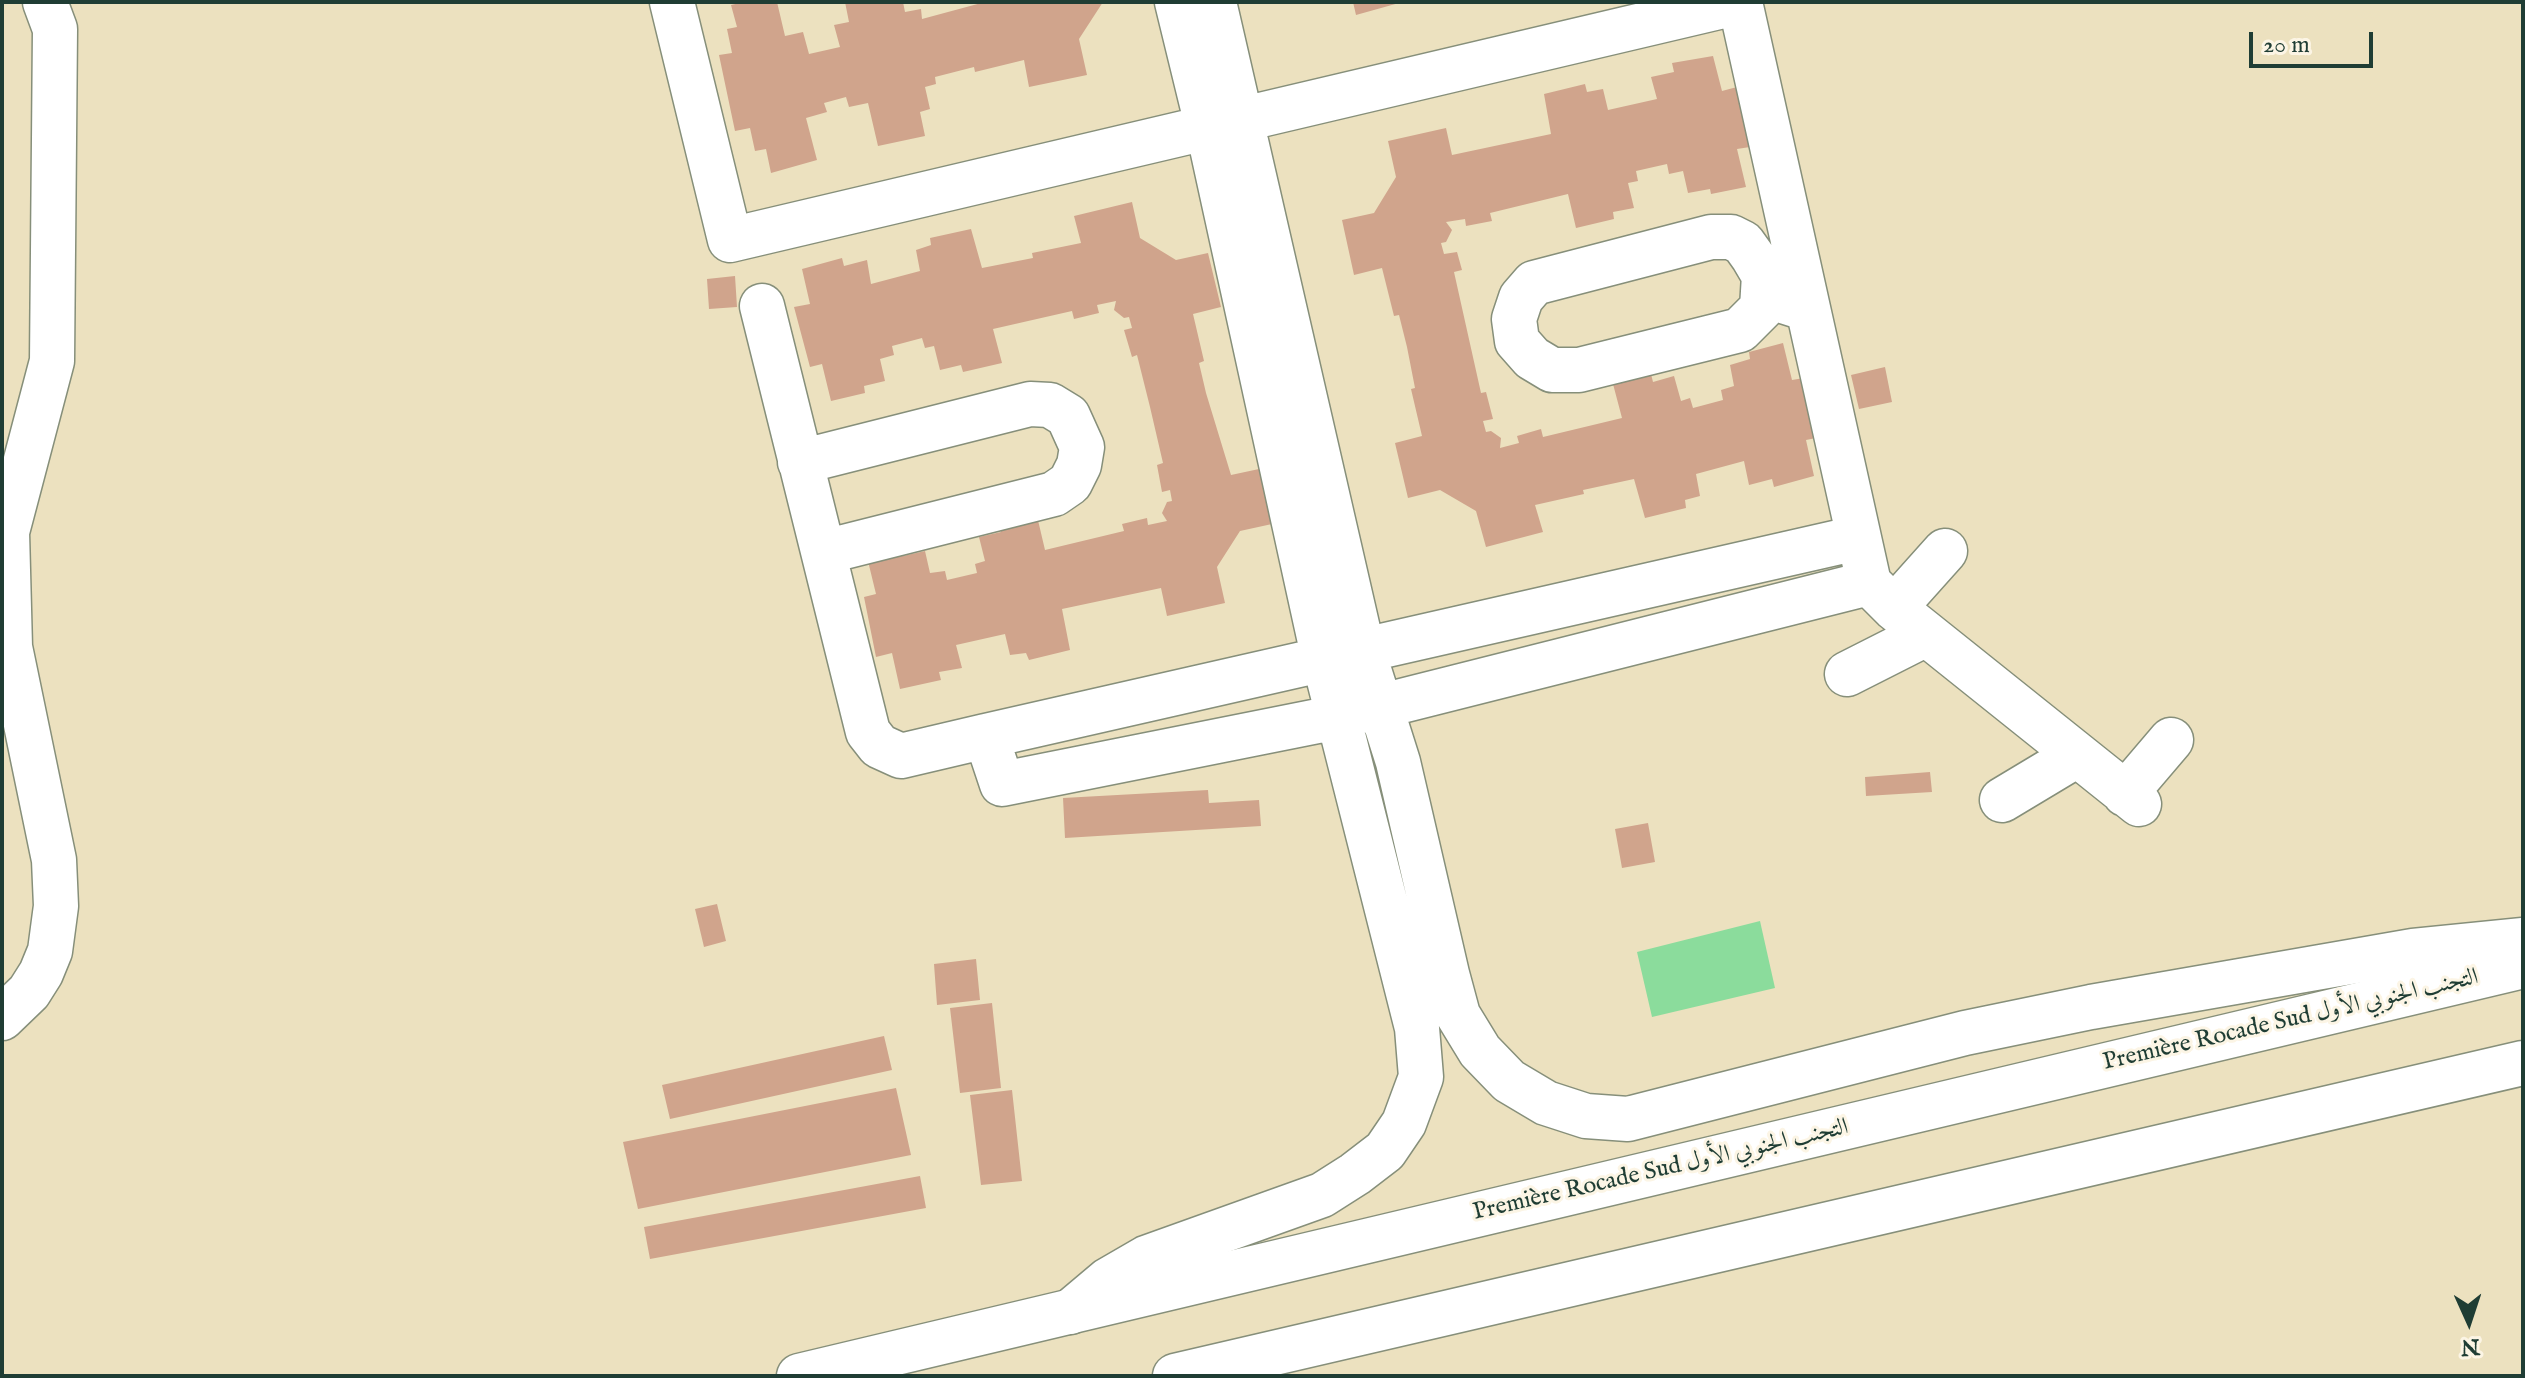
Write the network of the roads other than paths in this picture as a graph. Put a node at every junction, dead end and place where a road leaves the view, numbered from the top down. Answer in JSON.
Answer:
{"nodes":[{"id":1,"x":45,"y":2,"type":"edge"},
{"id":2,"x":672,"y":2,"type":"edge"},
{"id":3,"x":1177,"y":2,"type":"edge"},
{"id":4,"x":1214,"y":2,"type":"edge"},
{"id":5,"x":1224,"y":121,"type":"junction"},
{"id":6,"x":1764,"y":275,"type":"junction"},
{"id":7,"x":762,"y":306,"type":"dead end"},
{"id":8,"x":1805,"y":308,"type":"junction"},
{"id":9,"x":800,"y":462,"type":"junction"},
{"id":10,"x":1857,"y":538,"type":"junction"},
{"id":11,"x":1945,"y":551,"type":"dead end"},
{"id":12,"x":824,"y":552,"type":"junction"},
{"id":13,"x":1897,"y":609,"type":"junction"},
{"id":14,"x":1343,"y":656,"type":"junction"},
{"id":15,"x":1847,"y":674,"type":"dead end"},
{"id":16,"x":1380,"y":706,"type":"junction"},
{"id":17,"x":1338,"y":717,"type":"junction"},
{"id":18,"x":986,"y":736,"type":"junction"},
{"id":19,"x":2171,"y":740,"type":"dead end"},
{"id":20,"x":2077,"y":755,"type":"junction"},
{"id":21,"x":2002,"y":800,"type":"dead end"},
{"id":22,"x":2523,"y":940,"type":"edge"},
{"id":23,"x":2523,"y":966,"type":"edge"},
{"id":24,"x":2,"y":1018,"type":"edge"},
{"id":25,"x":2523,"y":1063,"type":"edge"},
{"id":26,"x":1070,"y":1312,"type":"junction"},
{"id":27,"x":799,"y":1376,"type":"edge"},
{"id":28,"x":1175,"y":1376,"type":"edge"}],
"edges":[{"from":1,"to":24,"type":"main road"},
{"from":2,"to":5,"type":"main road"},
{"from":3,"to":5,"type":"main road"},
{"from":4,"to":5,"type":"main road"},
{"from":5,"to":8,"type":"main road"},
{"from":5,"to":14,"type":"main road"},
{"from":6,"to":6,"type":"main road"},
{"from":6,"to":8,"type":"main road"},
{"from":7,"to":9,"type":"main road"},
{"from":8,"to":10,"type":"main road"},
{"from":9,"to":12,"type":"main road"},
{"from":9,"to":12,"type":"main road"},
{"from":10,"to":13,"type":"main road"},
{"from":10,"to":14,"type":"main road"},
{"from":11,"to":13,"type":"main road"},
{"from":12,"to":18,"type":"main road"},
{"from":13,"to":15,"type":"main road"},
{"from":13,"to":16,"type":"main road"},
{"from":13,"to":20,"type":"main road"},
{"from":14,"to":16,"type":"main road"},
{"from":14,"to":17,"type":"main road"},
{"from":14,"to":18,"type":"main road"},
{"from":16,"to":17,"type":"main road"},
{"from":16,"to":22,"type":"main road"},
{"from":17,"to":18,"type":"main road"},
{"from":17,"to":26,"type":"main road"},
{"from":19,"to":20,"type":"main road"},
{"from":20,"to":21,"type":"main road"},
{"from":23,"to":26,"type":"main road","name":"Première Rocade Sud التجنب الجنوبي الأول"},
{"from":25,"to":28,"type":"main road"},
{"from":26,"to":27,"type":"main road","name":"Première Rocade Sud التجنب الجنوبي الأول"}]}
